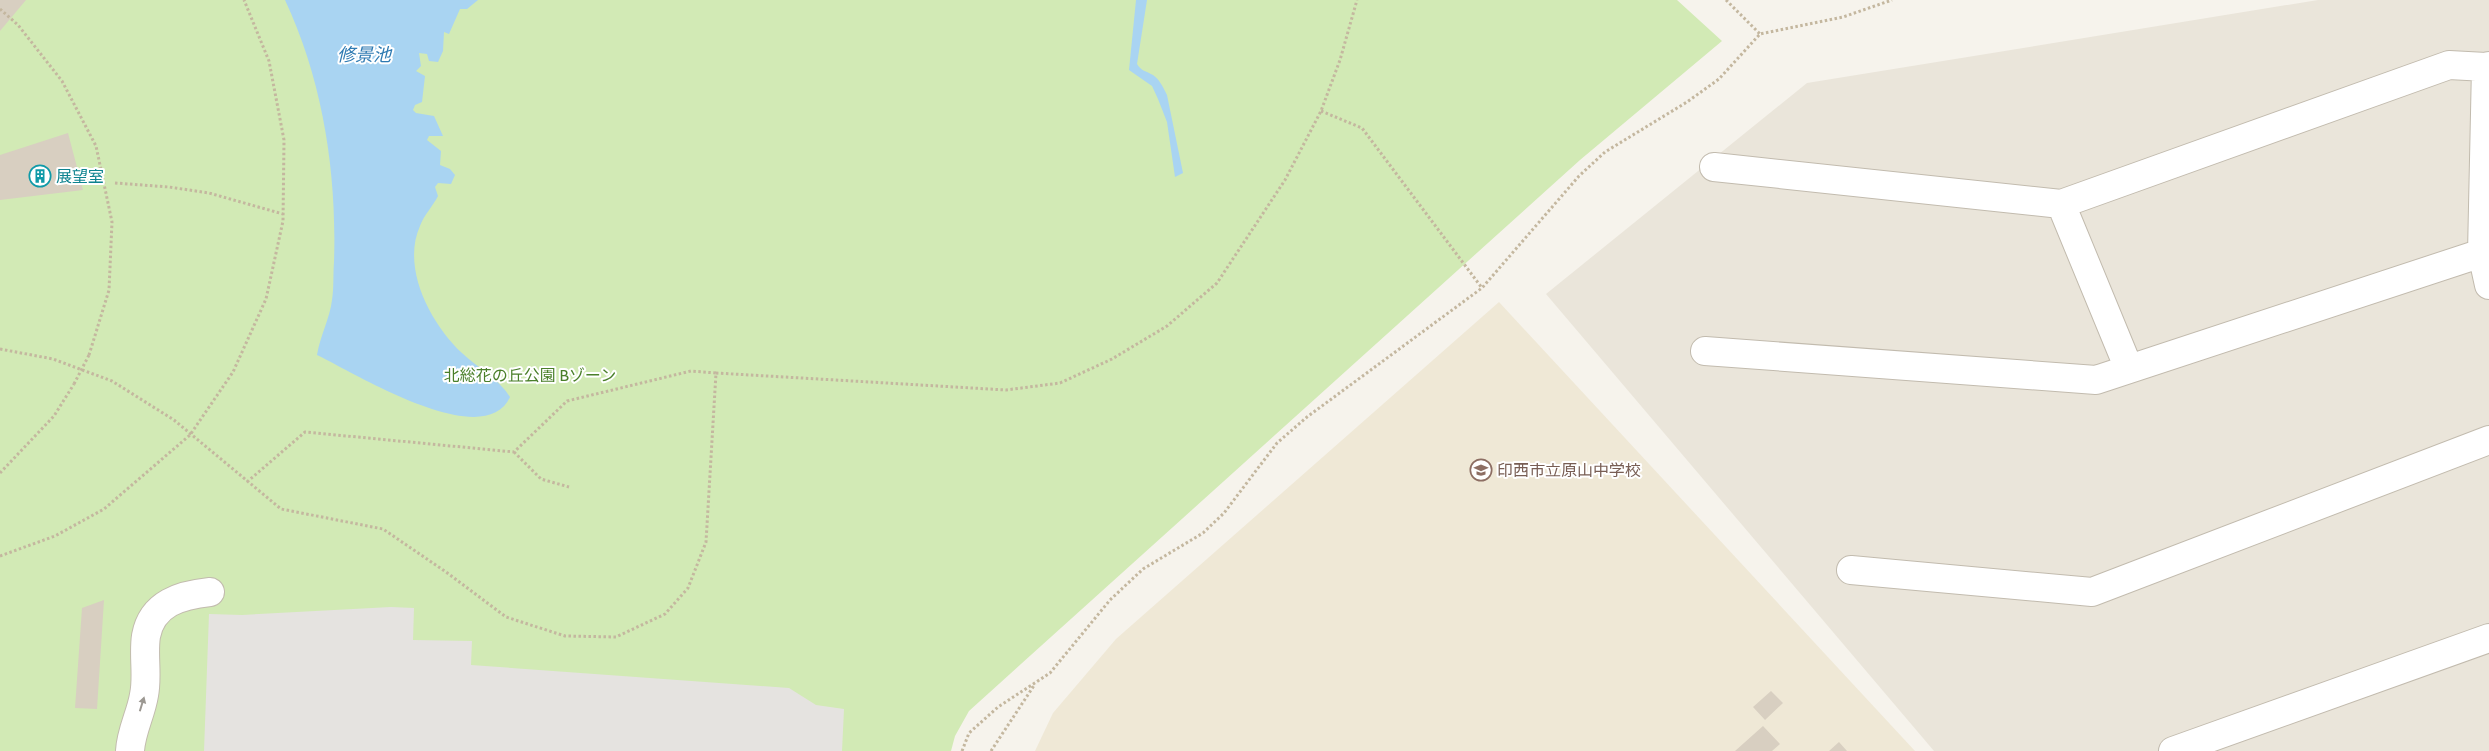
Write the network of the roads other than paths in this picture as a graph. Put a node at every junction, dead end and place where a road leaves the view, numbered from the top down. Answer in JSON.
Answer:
{"nodes":[{"id":1,"x":2488,"y":67,"type":"edge"},
{"id":2,"x":1714,"y":167,"type":"dead end"},
{"id":3,"x":2061,"y":204,"type":"junction"},
{"id":4,"x":2482,"y":253,"type":"junction"},
{"id":5,"x":2489,"y":285,"type":"edge"},
{"id":6,"x":1705,"y":351,"type":"dead end"},
{"id":7,"x":2129,"y":369,"type":"junction"},
{"id":8,"x":2489,"y":440,"type":"edge"},
{"id":9,"x":1851,"y":570,"type":"dead end"},
{"id":10,"x":210,"y":592,"type":"dead end"},
{"id":11,"x":2489,"y":638,"type":"edge"},
{"id":12,"x":130,"y":751,"type":"edge"},
{"id":13,"x":2174,"y":751,"type":"edge"}],
"edges":[{"from":1,"to":3,"type":"street"},
{"from":1,"to":4,"type":"street"},
{"from":2,"to":3,"type":"street"},
{"from":3,"to":7,"type":"street"},
{"from":4,"to":5,"type":"street"},
{"from":4,"to":7,"type":"street"},
{"from":6,"to":7,"type":"street"},
{"from":8,"to":9,"type":"street"},
{"from":12,"to":10,"type":"street","one_way":true},
{"from":11,"to":13,"type":"street"}]}
